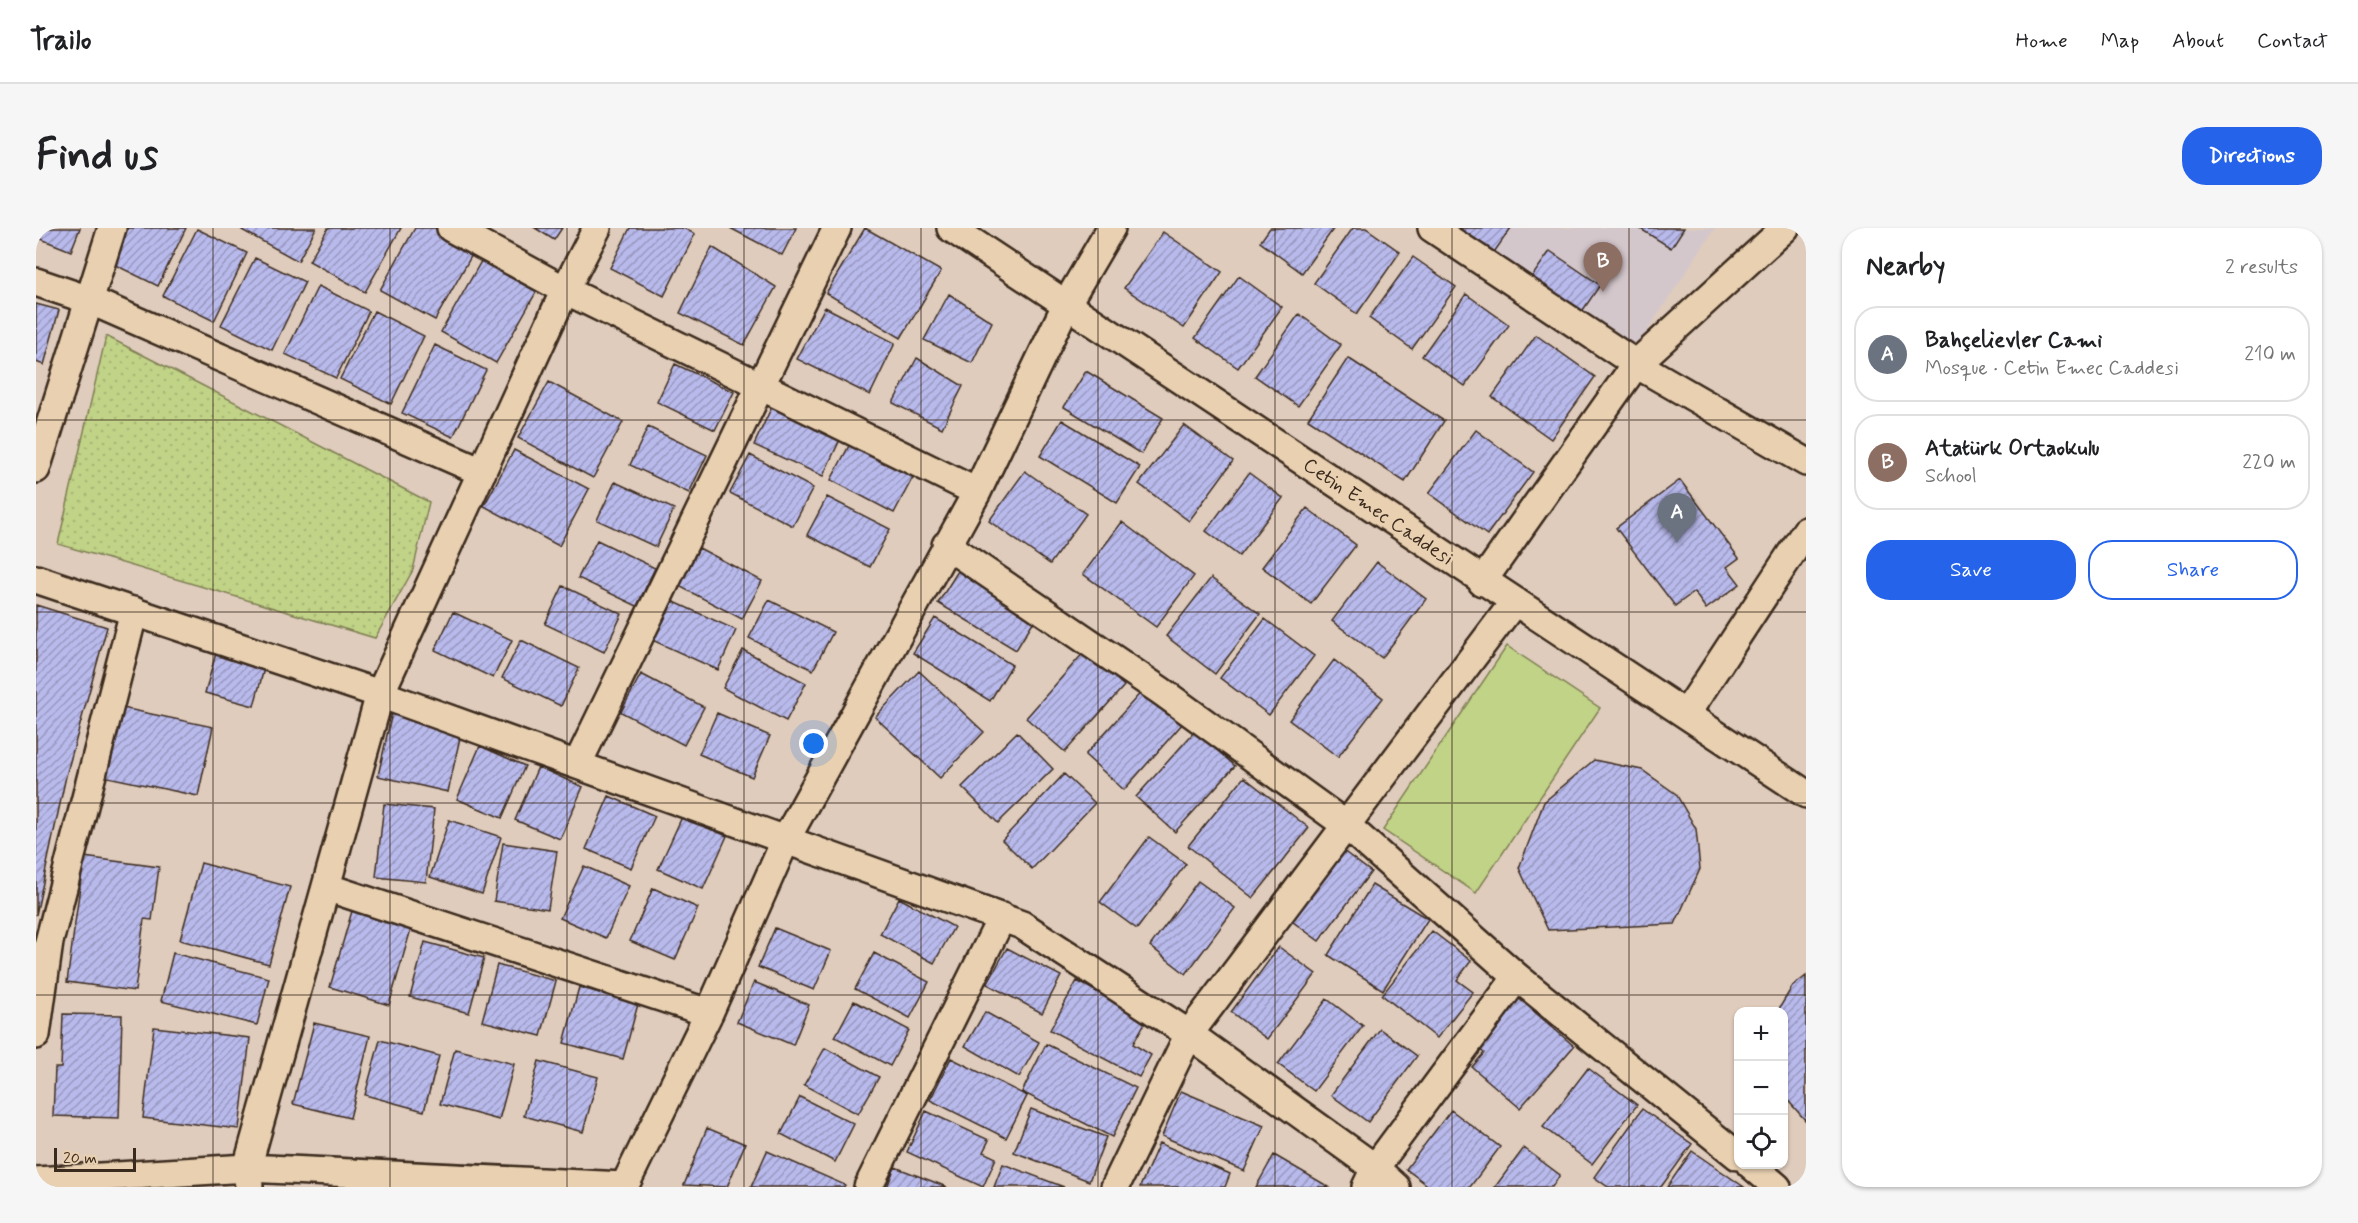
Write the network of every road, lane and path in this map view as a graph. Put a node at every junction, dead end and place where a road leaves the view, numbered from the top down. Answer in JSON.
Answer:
{"nodes":[{"id":1,"x":112,"y":228,"type":"edge"},
{"id":2,"x":451,"y":228,"type":"edge"},
{"id":3,"x":597,"y":228,"type":"edge"},
{"id":4,"x":837,"y":228,"type":"edge"},
{"id":5,"x":951,"y":228,"type":"edge"},
{"id":6,"x":1111,"y":228,"type":"edge"},
{"id":7,"x":1432,"y":228,"type":"edge"},
{"id":8,"x":1785,"y":228,"type":"edge"},
{"id":9,"x":36,"y":282,"type":"edge"},
{"id":10,"x":565,"y":290,"type":"junction"},
{"id":11,"x":90,"y":300,"type":"junction"},
{"id":12,"x":1067,"y":303,"type":"junction"},
{"id":13,"x":1636,"y":364,"type":"junction"},
{"id":14,"x":759,"y":386,"type":"junction"},
{"id":15,"x":1806,"y":462,"type":"edge"},
{"id":16,"x":36,"y":469,"type":"edge"},
{"id":17,"x":482,"y":472,"type":"junction"},
{"id":18,"x":977,"y":492,"type":"junction"},
{"id":19,"x":1806,"y":531,"type":"edge"},
{"id":20,"x":946,"y":545,"type":"junction"},
{"id":21,"x":36,"y":579,"type":"edge"},
{"id":22,"x":1482,"y":582,"type":"junction"},
{"id":23,"x":1515,"y":602,"type":"junction"},
{"id":24,"x":134,"y":611,"type":"junction"},
{"id":25,"x":381,"y":694,"type":"junction"},
{"id":26,"x":1686,"y":714,"type":"junction"},
{"id":27,"x":578,"y":763,"type":"junction"},
{"id":28,"x":1806,"y":794,"type":"edge"},
{"id":29,"x":1346,"y":825,"type":"junction"},
{"id":30,"x":786,"y":839,"type":"junction"},
{"id":31,"x":326,"y":887,"type":"junction"},
{"id":32,"x":1002,"y":916,"type":"junction"},
{"id":33,"x":1517,"y":977,"type":"junction"},
{"id":34,"x":709,"y":1013,"type":"junction"},
{"id":35,"x":1189,"y":1034,"type":"junction"},
{"id":36,"x":36,"y":1035,"type":"edge"},
{"id":37,"x":1734,"y":1153,"type":"edge"},
{"id":38,"x":1756,"y":1169,"type":"edge"},
{"id":39,"x":248,"y":1177,"type":"edge"},
{"id":40,"x":1370,"y":1178,"type":"edge"},
{"id":41,"x":36,"y":1181,"type":"edge"},
{"id":42,"x":624,"y":1187,"type":"edge"},
{"id":43,"x":868,"y":1187,"type":"edge"},
{"id":44,"x":1116,"y":1187,"type":"edge"},
{"id":45,"x":1396,"y":1187,"type":"edge"},
{"id":46,"x":1777,"y":1187,"type":"edge"}],
"edges":[{"from":1,"to":11,"type":"street"},
{"from":2,"to":10,"type":"street"},
{"from":3,"to":10,"type":"street"},
{"from":4,"to":14,"type":"street"},
{"from":5,"to":12,"type":"street","name":"Cetin Emec Caddesi"},
{"from":6,"to":12,"type":"street"},
{"from":7,"to":13,"type":"street"},
{"from":8,"to":13,"type":"street"},
{"from":9,"to":11,"type":"street"},
{"from":10,"to":14,"type":"street"},
{"from":10,"to":17,"type":"street"},
{"from":11,"to":16,"type":"street"},
{"from":11,"to":17,"type":"street"},
{"from":12,"to":18,"type":"street"},
{"from":12,"to":22,"type":"street","name":"Cetin Emec Caddesi"},
{"from":13,"to":15,"type":"street"},
{"from":13,"to":22,"type":"street"},
{"from":14,"to":18,"type":"street"},
{"from":14,"to":27,"type":"street"},
{"from":17,"to":25,"type":"street"},
{"from":18,"to":20,"type":"street"},
{"from":19,"to":26,"type":"street"},
{"from":20,"to":29,"type":"street"},
{"from":20,"to":30,"type":"street"},
{"from":21,"to":24,"type":"street"},
{"from":22,"to":23,"type":"street","name":"Cetin Emec Caddesi"},
{"from":23,"to":26,"type":"street","name":"Cetin Emec Caddesi"},
{"from":23,"to":29,"type":"street"},
{"from":24,"to":25,"type":"street"},
{"from":24,"to":36,"type":"street"},
{"from":25,"to":27,"type":"street"},
{"from":25,"to":31,"type":"street"},
{"from":26,"to":28,"type":"street","name":"Cetin Emec Caddesi"},
{"from":27,"to":30,"type":"street"},
{"from":29,"to":33,"type":"street"},
{"from":29,"to":35,"type":"street"},
{"from":30,"to":32,"type":"street"},
{"from":30,"to":34,"type":"street"},
{"from":31,"to":34,"type":"street"},
{"from":31,"to":39,"type":"street"},
{"from":32,"to":35,"type":"street"},
{"from":32,"to":43,"type":"street"},
{"from":33,"to":37,"type":"street"},
{"from":33,"to":40,"type":"street"},
{"from":34,"to":42,"type":"street"},
{"from":35,"to":40,"type":"street"},
{"from":35,"to":44,"type":"street"},
{"from":38,"to":46,"type":"street"},
{"from":39,"to":41,"type":"street"},
{"from":39,"to":42,"type":"street"},
{"from":40,"to":45,"type":"street"}]}
